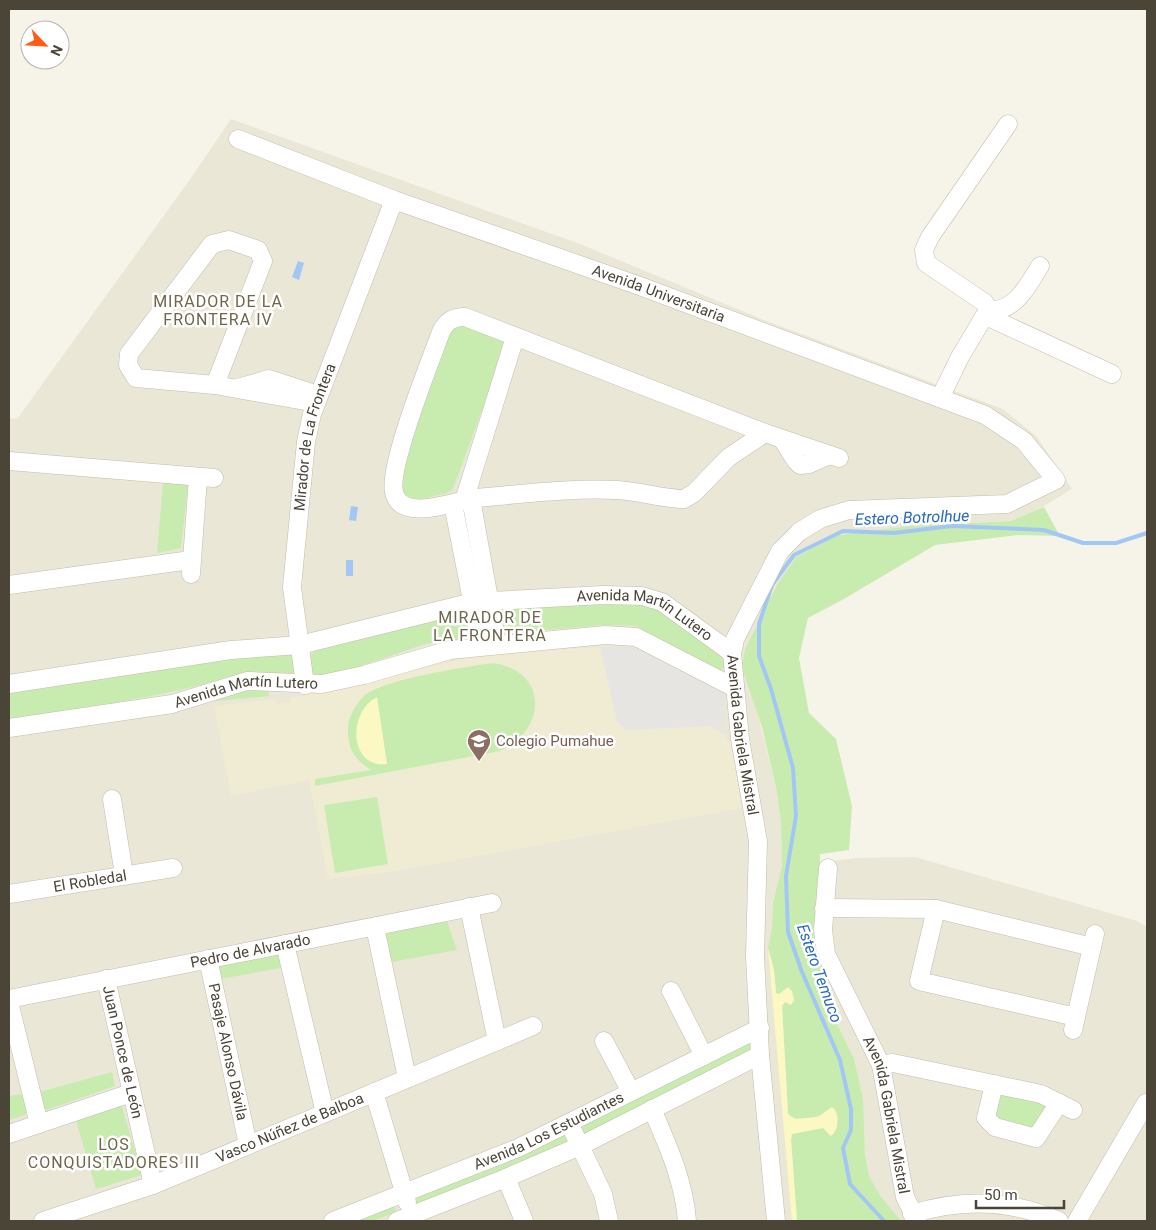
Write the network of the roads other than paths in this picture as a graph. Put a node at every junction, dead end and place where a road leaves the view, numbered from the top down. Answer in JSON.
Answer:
{"nodes":[{"id":1,"x":1008,"y":124,"type":"dead end"},
{"id":2,"x":238,"y":139,"type":"dead end"},
{"id":3,"x":394,"y":200,"type":"junction"},
{"id":4,"x":1040,"y":266,"type":"dead end"},
{"id":5,"x":987,"y":313,"type":"junction"},
{"id":6,"x":515,"y":337,"type":"junction"},
{"id":7,"x":1112,"y":374,"type":"dead end"},
{"id":8,"x":215,"y":385,"type":"junction"},
{"id":9,"x":940,"y":398,"type":"junction"},
{"id":10,"x":318,"y":399,"type":"junction"},
{"id":11,"x":765,"y":433,"type":"junction"},
{"id":12,"x":835,"y":456,"type":"dead end"},
{"id":13,"x":9,"y":461,"type":"edge"},
{"id":14,"x":1056,"y":480,"type":"joint"},
{"id":15,"x":463,"y":501,"type":"junction"},
{"id":16,"x":9,"y":585,"type":"edge"},
{"id":17,"x":482,"y":601,"type":"junction"},
{"id":18,"x":300,"y":645,"type":"junction"},
{"id":19,"x":489,"y":645,"type":"junction"},
{"id":20,"x":732,"y":653,"type":"junction"},
{"id":21,"x":9,"y":684,"type":"edge"},
{"id":22,"x":305,"y":685,"type":"junction"},
{"id":23,"x":735,"y":688,"type":"junction"},
{"id":24,"x":9,"y":728,"type":"edge"},
{"id":25,"x":112,"y":799,"type":"dead end"},
{"id":26,"x":173,"y":868,"type":"dead end"},
{"id":27,"x":828,"y":868,"type":"dead end"},
{"id":28,"x":124,"y":875,"type":"junction"},
{"id":29,"x":9,"y":894,"type":"edge"},
{"id":30,"x":492,"y":903,"type":"dead end"},
{"id":31,"x":469,"y":908,"type":"junction"},
{"id":32,"x":824,"y":908,"type":"junction"},
{"id":33,"x":936,"y":909,"type":"junction"},
{"id":34,"x":375,"y":927,"type":"junction"},
{"id":35,"x":285,"y":944,"type":"junction"},
{"id":36,"x":208,"y":959,"type":"junction"},
{"id":37,"x":106,"y":979,"type":"junction"},
{"id":38,"x":671,"y":991,"type":"dead end"},
{"id":39,"x":9,"y":1000,"type":"edge"},
{"id":40,"x":534,"y":1026,"type":"dead end"},
{"id":41,"x":760,"y":1028,"type":"junction"},
{"id":42,"x":497,"y":1041,"type":"junction"},
{"id":43,"x":604,"y":1041,"type":"dead end"},
{"id":44,"x":760,"y":1054,"type":"junction"},
{"id":45,"x":704,"y":1056,"type":"junction"},
{"id":46,"x":882,"y":1065,"type":"junction"},
{"id":47,"x":407,"y":1078,"type":"junction"},
{"id":48,"x":994,"y":1084,"type":"junction"},
{"id":49,"x":374,"y":1092,"type":"junction"},
{"id":50,"x":631,"y":1092,"type":"junction"},
{"id":51,"x":131,"y":1093,"type":"junction"},
{"id":52,"x":1146,"y":1103,"type":"edge"},
{"id":53,"x":652,"y":1109,"type":"junction"},
{"id":54,"x":325,"y":1112,"type":"junction"},
{"id":55,"x":569,"y":1123,"type":"junction"},
{"id":56,"x":40,"y":1124,"type":"junction"},
{"id":57,"x":9,"y":1134,"type":"edge"},
{"id":58,"x":248,"y":1145,"type":"junction"},
{"id":59,"x":580,"y":1146,"type":"junction"},
{"id":60,"x":506,"y":1178,"type":"junction"},
{"id":61,"x":153,"y":1185,"type":"junction"},
{"id":62,"x":404,"y":1192,"type":"junction"},
{"id":63,"x":434,"y":1214,"type":"edge"},
{"id":64,"x":404,"y":1218,"type":"edge"},
{"id":65,"x":914,"y":1218,"type":"edge"},
{"id":66,"x":43,"y":1221,"type":"edge"},
{"id":67,"x":333,"y":1221,"type":"edge"},
{"id":68,"x":524,"y":1221,"type":"edge"},
{"id":69,"x":609,"y":1221,"type":"edge"},
{"id":70,"x":687,"y":1221,"type":"edge"},
{"id":71,"x":776,"y":1221,"type":"edge"},
{"id":72,"x":1059,"y":1221,"type":"edge"},
{"id":73,"x":1077,"y":1221,"type":"edge"}],
"edges":[{"from":1,"to":5,"type":"street"},
{"from":2,"to":3,"type":"street","name":"Avenida Universitaria"},
{"from":3,"to":9,"type":"street","name":"Avenida Universitaria"},
{"from":3,"to":10,"type":"street","name":"Mirador de La Frontera"},
{"from":4,"to":5,"type":"street"},
{"from":5,"to":7,"type":"street"},
{"from":5,"to":9,"type":"street"},
{"from":6,"to":11,"type":"street"},
{"from":6,"to":15,"type":"street"},
{"from":6,"to":15,"type":"street"},
{"from":8,"to":8,"type":"street"},
{"from":8,"to":10,"type":"street"},
{"from":9,"to":14,"type":"street","name":"Avenida Universitaria"},
{"from":10,"to":18,"type":"street","name":"Mirador de La Frontera"},
{"from":11,"to":12,"type":"street"},
{"from":11,"to":15,"type":"street"},
{"from":13,"to":16,"type":"street"},
{"from":14,"to":20,"type":"street","name":"Avenida Gabriela Mistral"},
{"from":15,"to":17,"type":"street"},
{"from":17,"to":18,"type":"street","name":"Avenida Martín Lutero"},
{"from":17,"to":19,"type":"street"},
{"from":17,"to":20,"type":"street","name":"Avenida Martín Lutero"},
{"from":18,"to":21,"type":"street","name":"Avenida Martín Lutero"},
{"from":18,"to":22,"type":"street","name":"Mirador de La Frontera"},
{"from":19,"to":22,"type":"street","name":"Avenida Martín Lutero"},
{"from":19,"to":23,"type":"street","name":"Avenida Martín Lutero"},
{"from":20,"to":23,"type":"street","name":"Avenida Gabriela Mistral"},
{"from":22,"to":24,"type":"street","name":"Avenida Martín Lutero"},
{"from":23,"to":41,"type":"street","name":"Avenida Gabriela Mistral"},
{"from":25,"to":28,"type":"street"},
{"from":26,"to":28,"type":"street","name":"El Robledal"},
{"from":27,"to":32,"type":"street","name":"Avenida Gabriela Mistral"},
{"from":28,"to":29,"type":"street","name":"El Robledal"},
{"from":30,"to":31,"type":"street","name":"Pedro de Alvarado"},
{"from":31,"to":34,"type":"street","name":"Pedro de Alvarado"},
{"from":31,"to":42,"type":"street"},
{"from":32,"to":33,"type":"street"},
{"from":32,"to":46,"type":"street","name":"Avenida Gabriela Mistral"},
{"from":33,"to":33,"type":"street"},
{"from":34,"to":35,"type":"street","name":"Pedro de Alvarado"},
{"from":34,"to":47,"type":"street"},
{"from":35,"to":36,"type":"street","name":"Pedro de Alvarado"},
{"from":35,"to":54,"type":"street"},
{"from":36,"to":37,"type":"street","name":"Pedro de Alvarado"},
{"from":36,"to":58,"type":"street","name":"Pasaje Alonso Dávila"},
{"from":37,"to":39,"type":"street","name":"Pedro de Alvarado"},
{"from":37,"to":51,"type":"street","name":"Juan Ponce de León"},
{"from":38,"to":45,"type":"street"},
{"from":39,"to":56,"type":"street"},
{"from":40,"to":42,"type":"street","name":"Vasco Núñez de Balboa"},
{"from":41,"to":44,"type":"street","name":"Avenida Gabriela Mistral"},
{"from":41,"to":45,"type":"street","name":"Avenida Los Estudiantes"},
{"from":42,"to":47,"type":"street","name":"Vasco Núñez de Balboa"},
{"from":43,"to":50,"type":"street"},
{"from":44,"to":53,"type":"street","name":"Avenida Los Estudiantes"},
{"from":44,"to":71,"type":"street","name":"Avenida Gabriela Mistral"},
{"from":45,"to":50,"type":"street","name":"Avenida Los Estudiantes"},
{"from":46,"to":48,"type":"street"},
{"from":46,"to":65,"type":"street","name":"Avenida Gabriela Mistral"},
{"from":47,"to":49,"type":"street","name":"Vasco Núñez de Balboa"},
{"from":48,"to":48,"type":"street"},
{"from":49,"to":54,"type":"street","name":"Vasco Núñez de Balboa"},
{"from":49,"to":62,"type":"street"},
{"from":50,"to":55,"type":"street","name":"Avenida Los Estudiantes"},
{"from":51,"to":56,"type":"street"},
{"from":51,"to":61,"type":"street","name":"Juan Ponce de León"},
{"from":52,"to":73,"type":"street"},
{"from":53,"to":59,"type":"street","name":"Avenida Los Estudiantes"},
{"from":53,"to":70,"type":"street"},
{"from":54,"to":58,"type":"street","name":"Vasco Núñez de Balboa"},
{"from":55,"to":59,"type":"street"},
{"from":55,"to":62,"type":"street","name":"Avenida Los Estudiantes"},
{"from":56,"to":57,"type":"street"},
{"from":58,"to":61,"type":"street","name":"Vasco Núñez de Balboa"},
{"from":59,"to":60,"type":"street","name":"Avenida Los Estudiantes"},
{"from":59,"to":69,"type":"street"},
{"from":60,"to":63,"type":"street","name":"Avenida Los Estudiantes"},
{"from":60,"to":68,"type":"street"},
{"from":61,"to":66,"type":"street","name":"Vasco Núñez de Balboa"},
{"from":62,"to":64,"type":"street"},
{"from":62,"to":67,"type":"street","name":"Avenida Los Estudiantes"},
{"from":63,"to":64,"type":"street","name":"Avenida Los Estudiantes"},
{"from":65,"to":72,"type":"street"}]}
